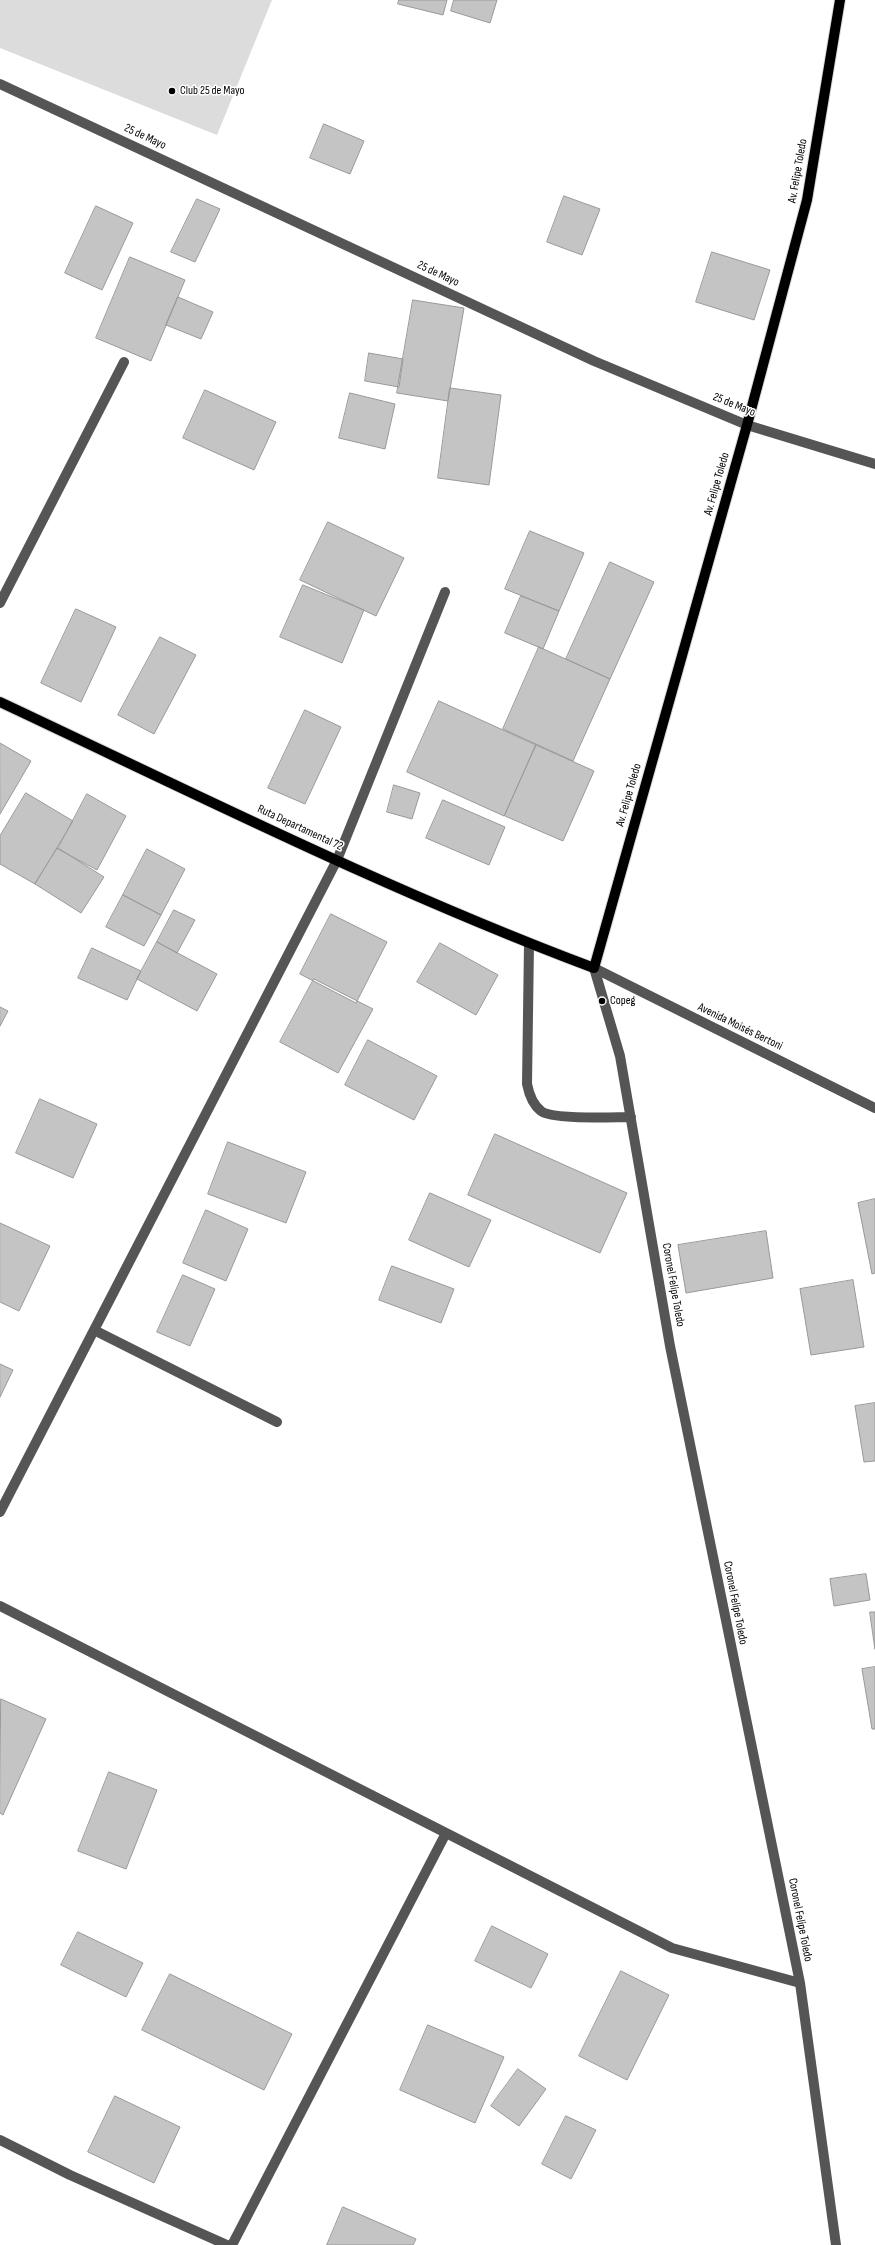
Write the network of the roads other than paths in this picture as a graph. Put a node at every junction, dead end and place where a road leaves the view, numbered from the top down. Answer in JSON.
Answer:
{"nodes":[{"id":1,"x":840,"y":0,"type":"edge"},
{"id":2,"x":0,"y":84,"type":"edge"},
{"id":3,"x":124,"y":362,"type":"dead end"},
{"id":4,"x":747,"y":425,"type":"junction"},
{"id":5,"x":875,"y":464,"type":"edge"},
{"id":6,"x":445,"y":592,"type":"dead end"},
{"id":7,"x":0,"y":603,"type":"edge"},
{"id":8,"x":0,"y":702,"type":"edge"},
{"id":9,"x":336,"y":860,"type":"junction"},
{"id":10,"x":529,"y":944,"type":"junction"},
{"id":11,"x":594,"y":968,"type":"junction"},
{"id":12,"x":875,"y":1108,"type":"edge"},
{"id":13,"x":631,"y":1117,"type":"junction"},
{"id":14,"x":94,"y":1330,"type":"junction"},
{"id":15,"x":277,"y":1422,"type":"dead end"},
{"id":16,"x":0,"y":1512,"type":"edge"},
{"id":17,"x":0,"y":1606,"type":"edge"},
{"id":18,"x":446,"y":1833,"type":"junction"},
{"id":19,"x":800,"y":1983,"type":"junction"},
{"id":20,"x":0,"y":2140,"type":"edge"},
{"id":21,"x":227,"y":2245,"type":"edge"},
{"id":22,"x":232,"y":2245,"type":"edge"},
{"id":23,"x":836,"y":2245,"type":"edge"}],
"edges":[{"from":1,"to":4,"type":"main road","name":"Av. Felipe Toledo"},
{"from":2,"to":4,"type":"street","name":"25 de Mayo"},
{"from":3,"to":7,"type":"street"},
{"from":4,"to":5,"type":"street","name":"25 de Mayo"},
{"from":4,"to":11,"type":"main road","name":"Av. Felipe Toledo"},
{"from":6,"to":9,"type":"street"},
{"from":8,"to":9,"type":"main road","name":"Ruta Departamental 72"},
{"from":9,"to":10,"type":"main road","name":"Ruta Departamental 72"},
{"from":9,"to":14,"type":"street"},
{"from":10,"to":11,"type":"main road","name":"Ruta Departamental 72"},
{"from":10,"to":13,"type":"street"},
{"from":11,"to":12,"type":"street","name":"Avenida Moisés Bertoni"},
{"from":11,"to":13,"type":"street","name":"Coronel Felipe Toledo"},
{"from":13,"to":19,"type":"street","name":"Coronel Felipe Toledo"},
{"from":14,"to":15,"type":"street"},
{"from":14,"to":16,"type":"street"},
{"from":17,"to":18,"type":"street"},
{"from":18,"to":19,"type":"street"},
{"from":18,"to":22,"type":"street"},
{"from":19,"to":23,"type":"street","name":"Coronel Felipe Toledo"},
{"from":20,"to":21,"type":"street"}]}
